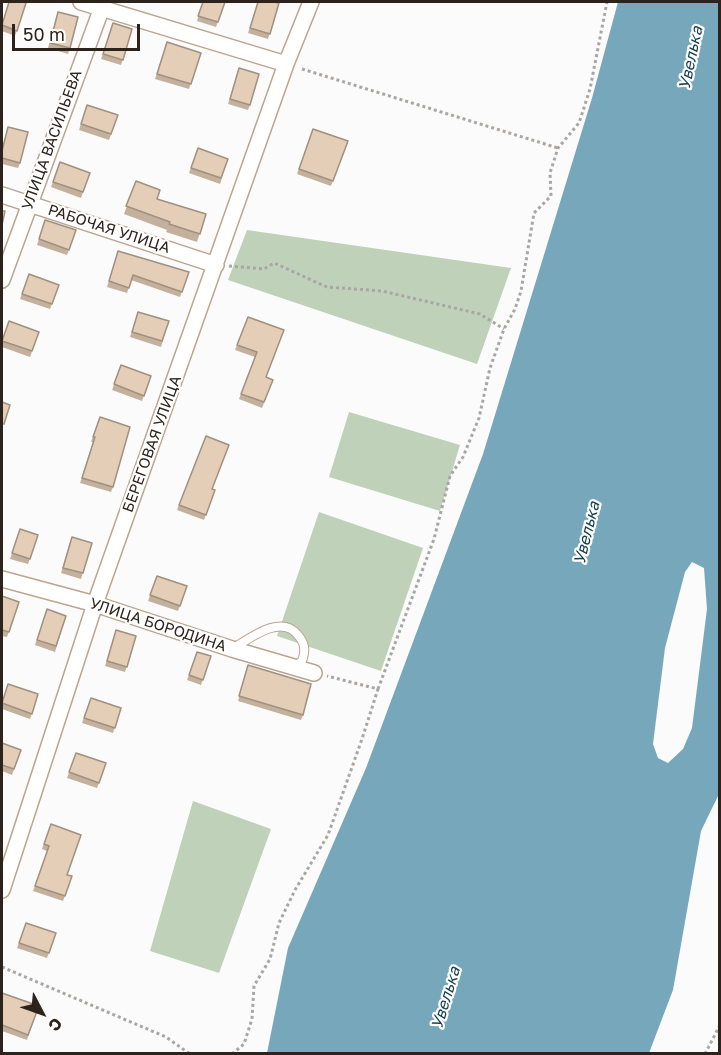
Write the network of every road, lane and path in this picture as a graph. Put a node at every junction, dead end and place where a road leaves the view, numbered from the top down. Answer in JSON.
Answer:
{"nodes":[{"id":1,"x":81,"y":2,"type":"edge"},
{"id":2,"x":311,"y":2,"type":"edge"},
{"id":3,"x":607,"y":2,"type":"edge"},
{"id":4,"x":103,"y":5,"type":"edge"},
{"id":5,"x":286,"y":64,"type":"junction"},
{"id":6,"x":558,"y":148,"type":"junction"},
{"id":7,"x":2,"y":195,"type":"edge"},
{"id":8,"x":29,"y":203,"type":"junction"},
{"id":9,"x":216,"y":265,"type":"junction"},
{"id":10,"x":2,"y":280,"type":"edge"},
{"id":11,"x":504,"y":329,"type":"junction"},
{"id":12,"x":2,"y":579,"type":"edge"},
{"id":13,"x":95,"y":604,"type":"junction"},
{"id":14,"x":232,"y":650,"type":"junction"},
{"id":15,"x":292,"y":668,"type":"junction"},
{"id":16,"x":314,"y":673,"type":"joint"},
{"id":17,"x":378,"y":688,"type":"junction"},
{"id":18,"x":2,"y":890,"type":"edge"},
{"id":19,"x":2,"y":967,"type":"edge"},
{"id":20,"x":720,"y":1025,"type":"edge"},
{"id":21,"x":190,"y":1053,"type":"edge"},
{"id":22,"x":232,"y":1053,"type":"edge"},
{"id":23,"x":705,"y":1053,"type":"edge"}],
"edges":[{"from":1,"to":4,"type":"street"},
{"from":2,"to":5,"type":"street","name":"БЕРЕГОВАЯ УЛИЦА"},
{"from":3,"to":6,"type":"path"},
{"from":4,"to":5,"type":"street"},
{"from":4,"to":8,"type":"street","name":"УЛИЦА ВАСИЛЬЕВА"},
{"from":5,"to":6,"type":"path"},
{"from":5,"to":9,"type":"street","name":"БЕРЕГОВАЯ УЛИЦА"},
{"from":6,"to":11,"type":"path"},
{"from":7,"to":8,"type":"street","name":"РАБОЧАЯ УЛИЦА"},
{"from":8,"to":9,"type":"street","name":"РАБОЧАЯ УЛИЦА"},
{"from":8,"to":10,"type":"street","name":"УЛИЦА ВАСИЛЬЕВА"},
{"from":9,"to":11,"type":"path"},
{"from":9,"to":13,"type":"street","name":"БЕРЕГОВАЯ УЛИЦА"},
{"from":11,"to":17,"type":"path"},
{"from":12,"to":13,"type":"street","name":"УЛИЦА БОРОДИНА"},
{"from":13,"to":14,"type":"street","name":"УЛИЦА БОРОДИНА"},
{"from":13,"to":18,"type":"street","name":"БЕРЕГОВАЯ УЛИЦА"},
{"from":14,"to":15,"type":"street","name":"УЛИЦА БОРОДИНА"},
{"from":14,"to":15,"type":"lane"},
{"from":15,"to":16,"type":"street","name":"УЛИЦА БОРОДИНА"},
{"from":16,"to":17,"type":"path"},
{"from":17,"to":22,"type":"path"},
{"from":19,"to":21,"type":"path"},
{"from":20,"to":23,"type":"path"}]}
